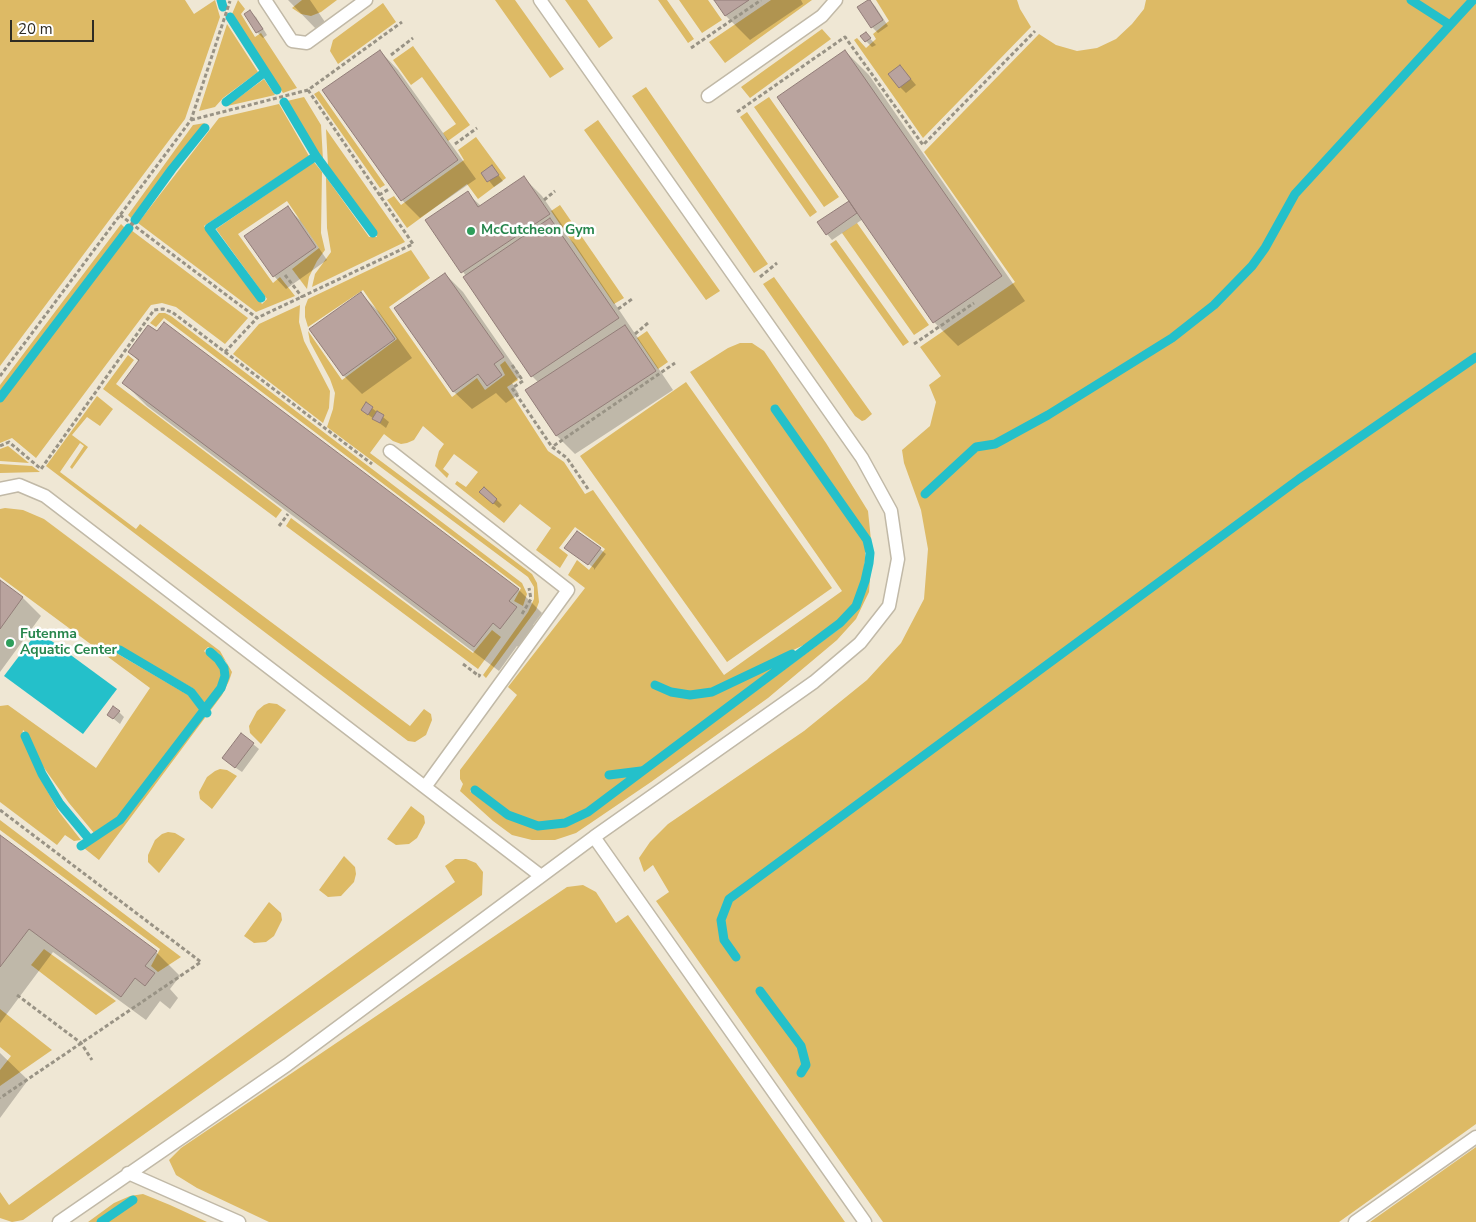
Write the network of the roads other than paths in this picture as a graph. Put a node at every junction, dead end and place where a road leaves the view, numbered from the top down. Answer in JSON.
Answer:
{"nodes":[{"id":1,"x":265,"y":0,"type":"edge"},
{"id":2,"x":366,"y":0,"type":"edge"},
{"id":3,"x":540,"y":0,"type":"edge"},
{"id":4,"x":836,"y":0,"type":"edge"},
{"id":5,"x":708,"y":96,"type":"dead end"},
{"id":6,"x":390,"y":451,"type":"dead end"},
{"id":7,"x":0,"y":488,"type":"edge"},
{"id":8,"x":425,"y":787,"type":"junction"},
{"id":9,"x":594,"y":837,"type":"junction"},
{"id":10,"x":541,"y":876,"type":"junction"},
{"id":11,"x":1476,"y":1137,"type":"edge"},
{"id":12,"x":128,"y":1173,"type":"junction"},
{"id":13,"x":59,"y":1222,"type":"edge"},
{"id":14,"x":238,"y":1222,"type":"edge"},
{"id":15,"x":864,"y":1222,"type":"edge"},
{"id":16,"x":1355,"y":1222,"type":"edge"}],
"edges":[{"from":1,"to":2,"type":"lane"},
{"from":3,"to":9,"type":"lane"},
{"from":4,"to":5,"type":"lane"},
{"from":6,"to":8,"type":"lane"},
{"from":7,"to":8,"type":"lane"},
{"from":8,"to":10,"type":"lane"},
{"from":9,"to":10,"type":"lane"},
{"from":9,"to":15,"type":"lane"},
{"from":10,"to":12,"type":"lane"},
{"from":11,"to":16,"type":"lane"},
{"from":12,"to":13,"type":"lane"},
{"from":12,"to":14,"type":"lane"}]}
